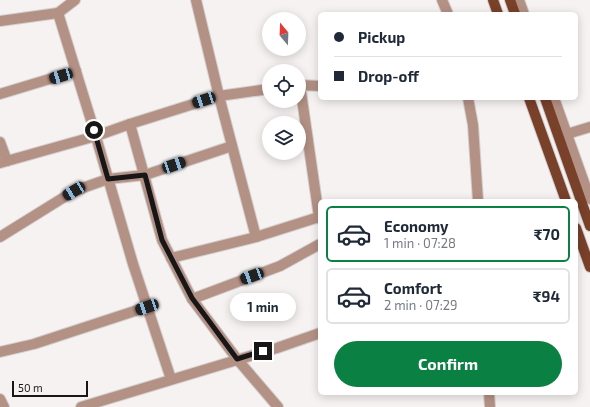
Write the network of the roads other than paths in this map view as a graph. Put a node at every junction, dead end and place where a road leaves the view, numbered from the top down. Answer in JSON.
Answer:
{"nodes":[{"id":1,"x":75,"y":0,"type":"edge"},
{"id":2,"x":196,"y":0,"type":"edge"},
{"id":3,"x":442,"y":0,"type":"edge"},
{"id":4,"x":493,"y":0,"type":"edge"},
{"id":5,"x":510,"y":0,"type":"edge"},
{"id":6,"x":519,"y":0,"type":"edge"},
{"id":7,"x":447,"y":12,"type":"edge"},
{"id":8,"x":497,"y":12,"type":"edge"},
{"id":9,"x":514,"y":12,"type":"edge"},
{"id":10,"x":523,"y":12,"type":"edge"},
{"id":11,"x":58,"y":13,"type":"junction"},
{"id":12,"x":0,"y":21,"type":"edge"},
{"id":13,"x":76,"y":71,"type":"junction"},
{"id":14,"x":306,"y":86,"type":"edge"},
{"id":15,"x":318,"y":86,"type":"edge"},
{"id":16,"x":262,"y":90,"type":"edge"},
{"id":17,"x":0,"y":94,"type":"edge"},
{"id":18,"x":218,"y":96,"type":"junction"},
{"id":19,"x":468,"y":100,"type":"edge"},
{"id":20,"x":530,"y":100,"type":"edge"},
{"id":21,"x":545,"y":100,"type":"edge"},
{"id":22,"x":555,"y":100,"type":"edge"},
{"id":23,"x":303,"y":108,"type":"edge"},
{"id":24,"x":130,"y":124,"type":"junction"},
{"id":25,"x":590,"y":127,"type":"edge"},
{"id":26,"x":568,"y":134,"type":"junction"},
{"id":27,"x":96,"y":136,"type":"junction"},
{"id":28,"x":0,"y":142,"type":"edge"},
{"id":29,"x":232,"y":146,"type":"junction"},
{"id":30,"x":3,"y":162,"type":"edge"},
{"id":31,"x":145,"y":175,"type":"junction"},
{"id":32,"x":108,"y":179,"type":"junction"},
{"id":33,"x":478,"y":199,"type":"edge"},
{"id":34,"x":565,"y":199,"type":"edge"},
{"id":35,"x":590,"y":199,"type":"edge"},
{"id":36,"x":318,"y":205,"type":"edge"},
{"id":37,"x":318,"y":219,"type":"edge"},
{"id":38,"x":590,"y":226,"type":"edge"},
{"id":39,"x":578,"y":234,"type":"edge"},
{"id":40,"x":0,"y":237,"type":"edge"},
{"id":41,"x":256,"y":237,"type":"junction"},
{"id":42,"x":318,"y":245,"type":"edge"},
{"id":43,"x":172,"y":258,"type":"junction"},
{"id":44,"x":590,"y":267,"type":"edge"},
{"id":45,"x":192,"y":298,"type":"junction"},
{"id":46,"x":147,"y":307,"type":"junction"},
{"id":47,"x":318,"y":334,"type":"edge"},
{"id":48,"x":0,"y":352,"type":"edge"},
{"id":49,"x":237,"y":359,"type":"junction"},
{"id":50,"x":171,"y":379,"type":"junction"},
{"id":51,"x":489,"y":395,"type":"edge"},
{"id":52,"x":0,"y":399,"type":"edge"},
{"id":53,"x":4,"y":407,"type":"edge"},
{"id":54,"x":81,"y":407,"type":"edge"},
{"id":55,"x":278,"y":407,"type":"edge"},
{"id":56,"x":490,"y":407,"type":"edge"}],
"edges":[{"from":1,"to":11,"type":"street"},
{"from":2,"to":18,"type":"street"},
{"from":3,"to":7,"type":"street"},
{"from":4,"to":8,"type":"main road"},
{"from":5,"to":9,"type":"main road"},
{"from":6,"to":10,"type":"street"},
{"from":11,"to":12,"type":"street"},
{"from":11,"to":13,"type":"street"},
{"from":13,"to":17,"type":"street"},
{"from":13,"to":27,"type":"street"},
{"from":14,"to":15,"type":"street"},
{"from":16,"to":18,"type":"street"},
{"from":18,"to":24,"type":"street"},
{"from":18,"to":29,"type":"street"},
{"from":19,"to":33,"type":"street"},
{"from":20,"to":34,"type":"main road"},
{"from":21,"to":38,"type":"main road"},
{"from":22,"to":26,"type":"street"},
{"from":23,"to":36,"type":"street"},
{"from":24,"to":27,"type":"street"},
{"from":24,"to":31,"type":"street"},
{"from":25,"to":26,"type":"street"},
{"from":26,"to":35,"type":"street"},
{"from":27,"to":30,"type":"street"},
{"from":27,"to":32,"type":"street"},
{"from":28,"to":30,"type":"street"},
{"from":29,"to":31,"type":"street"},
{"from":29,"to":41,"type":"street"},
{"from":31,"to":32,"type":"street"},
{"from":31,"to":43,"type":"street"},
{"from":32,"to":40,"type":"street"},
{"from":32,"to":46,"type":"street"},
{"from":37,"to":41,"type":"street"},
{"from":39,"to":44,"type":"main road"},
{"from":41,"to":43,"type":"street"},
{"from":42,"to":45,"type":"street"},
{"from":43,"to":45,"type":"street"},
{"from":45,"to":49,"type":"street"},
{"from":46,"to":48,"type":"street"},
{"from":46,"to":50,"type":"street"},
{"from":47,"to":49,"type":"street"},
{"from":49,"to":50,"type":"street"},
{"from":49,"to":55,"type":"street"},
{"from":50,"to":54,"type":"street"},
{"from":51,"to":56,"type":"street"},
{"from":52,"to":53,"type":"street"}]}
